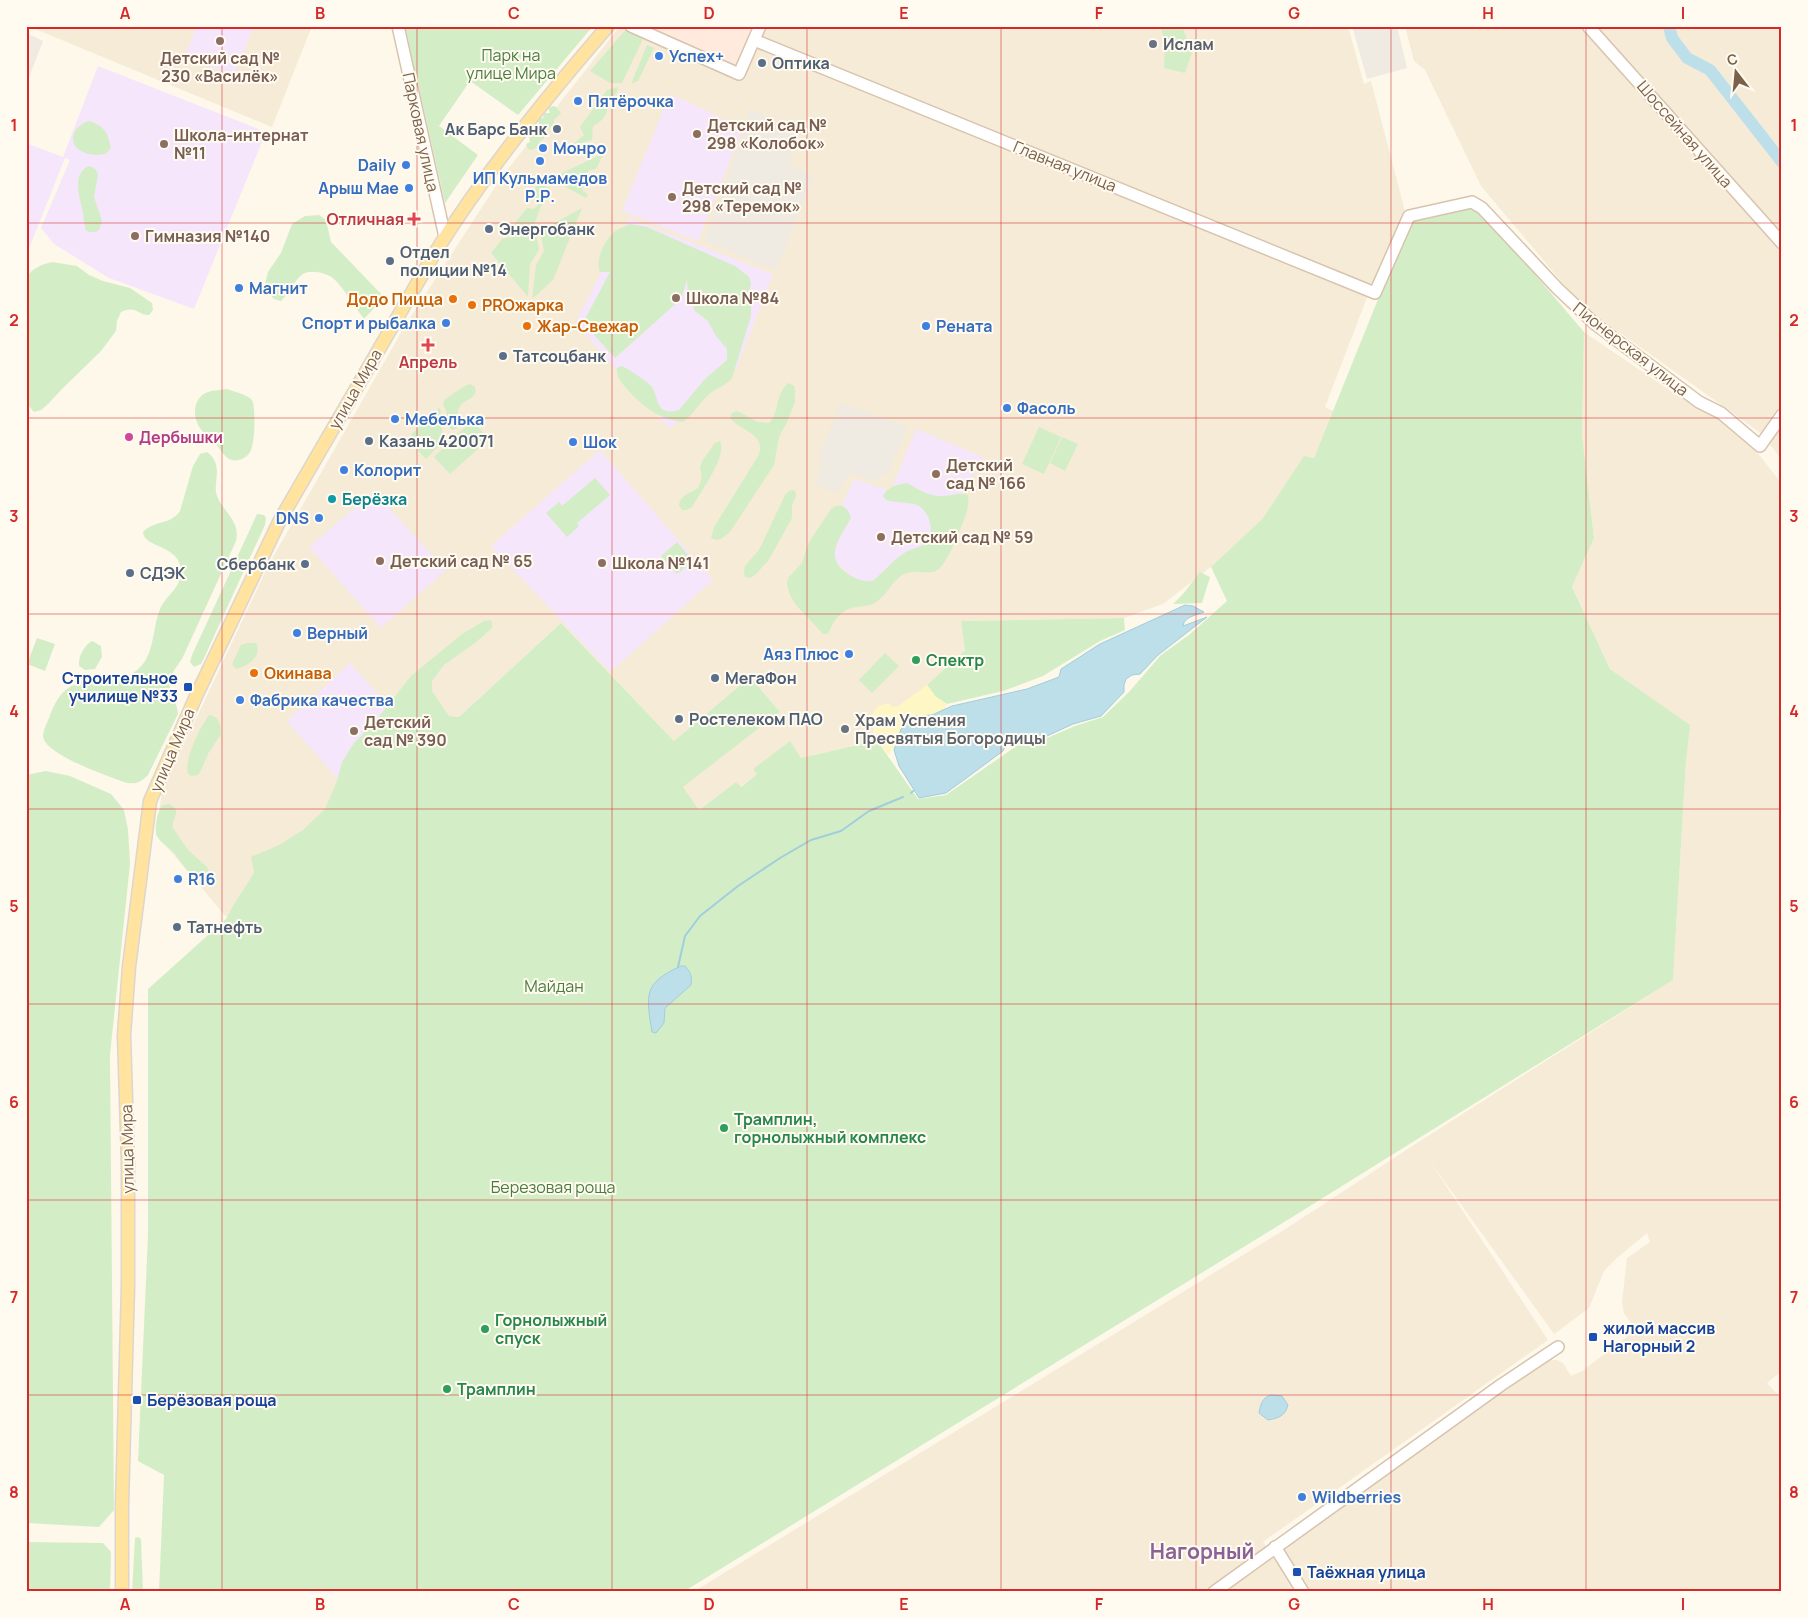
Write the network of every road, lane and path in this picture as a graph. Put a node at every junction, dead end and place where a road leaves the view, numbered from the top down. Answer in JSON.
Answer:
{"nodes":[{"id":1,"x":398,"y":26,"type":"edge"},
{"id":2,"x":608,"y":26,"type":"edge"},
{"id":3,"x":631,"y":26,"type":"edge"},
{"id":4,"x":760,"y":26,"type":"edge"},
{"id":5,"x":1588,"y":26,"type":"edge"},
{"id":6,"x":754,"y":40,"type":"junction"},
{"id":7,"x":1409,"y":216,"type":"joint"},
{"id":8,"x":444,"y":237,"type":"junction"},
{"id":9,"x":1782,"y":243,"type":"edge"},
{"id":10,"x":1782,"y":415,"type":"edge"},
{"id":11,"x":1558,"y":1347,"type":"dead end"},
{"id":12,"x":1275,"y":1547,"type":"junction"},
{"id":13,"x":122,"y":1592,"type":"edge"},
{"id":14,"x":1214,"y":1592,"type":"edge"},
{"id":15,"x":1303,"y":1592,"type":"edge"}],
"edges":[{"from":1,"to":8,"type":"street","name":"Парковая улица"},
{"from":2,"to":8,"type":"main road","name":"улица Мира"},
{"from":3,"to":6,"type":"street"},
{"from":4,"to":6,"type":"street"},
{"from":5,"to":9,"type":"street","name":"Шоссейная улица"},
{"from":6,"to":7,"type":"street","name":"Главная улица"},
{"from":7,"to":10,"type":"street","name":"Пионерская улица"},
{"from":8,"to":13,"type":"main road","name":"улица Мира"},
{"from":11,"to":12,"type":"street"},
{"from":12,"to":14,"type":"street"},
{"from":12,"to":15,"type":"street"}]}
